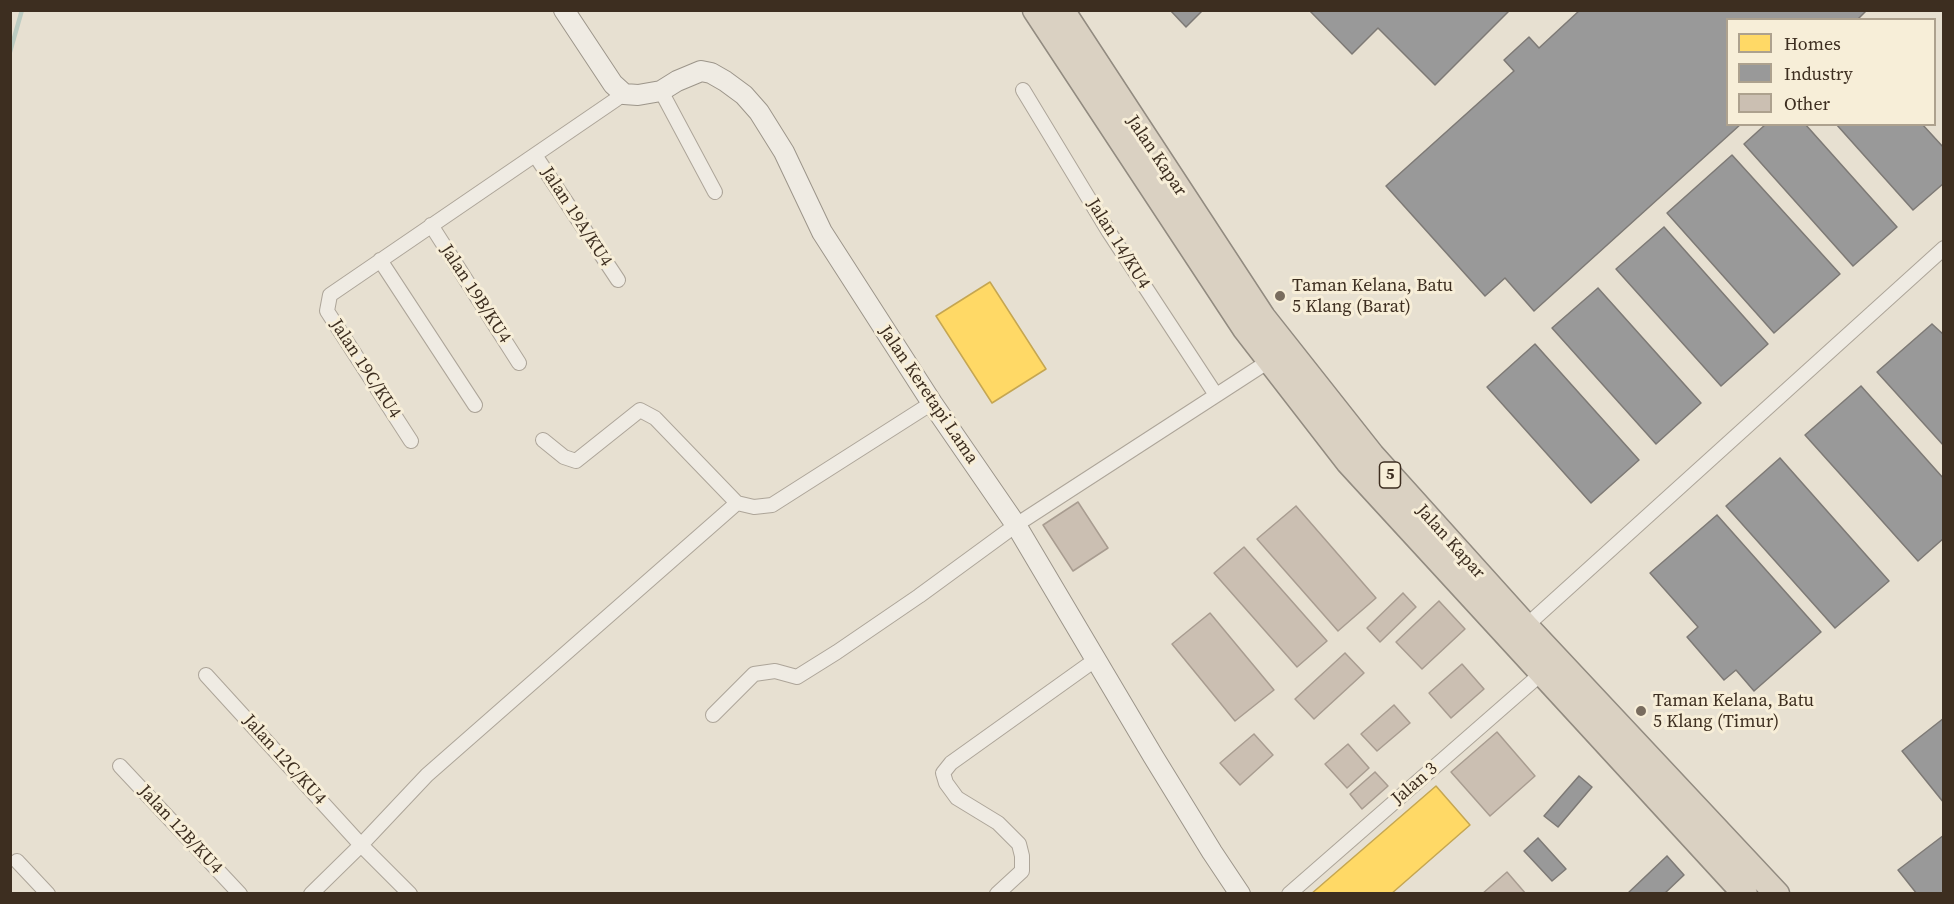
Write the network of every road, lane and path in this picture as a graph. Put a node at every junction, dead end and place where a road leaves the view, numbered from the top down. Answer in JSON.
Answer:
{"nodes":[{"id":1,"x":564,"y":10,"type":"edge"},
{"id":2,"x":1035,"y":10,"type":"edge"},
{"id":3,"x":1062,"y":10,"type":"edge"},
{"id":4,"x":1023,"y":90,"type":"dead end"},
{"id":5,"x":661,"y":92,"type":"junction"},
{"id":6,"x":624,"y":94,"type":"junction"},
{"id":7,"x":535,"y":155,"type":"junction"},
{"id":8,"x":715,"y":192,"type":"dead end"},
{"id":9,"x":431,"y":225,"type":"junction"},
{"id":10,"x":1944,"y":248,"type":"edge"},
{"id":11,"x":380,"y":260,"type":"junction"},
{"id":12,"x":618,"y":280,"type":"dead end"},
{"id":13,"x":1269,"y":361,"type":"junction"},
{"id":14,"x":519,"y":363,"type":"dead end"},
{"id":15,"x":1216,"y":395,"type":"junction"},
{"id":16,"x":932,"y":403,"type":"junction"},
{"id":17,"x":475,"y":405,"type":"dead end"},
{"id":18,"x":543,"y":440,"type":"dead end"},
{"id":19,"x":411,"y":441,"type":"dead end"},
{"id":20,"x":737,"y":504,"type":"junction"},
{"id":21,"x":1016,"y":525,"type":"junction"},
{"id":22,"x":1526,"y":626,"type":"junction"},
{"id":23,"x":1095,"y":660,"type":"junction"},
{"id":24,"x":1542,"y":673,"type":"junction"},
{"id":25,"x":206,"y":675,"type":"dead end"},
{"id":26,"x":713,"y":715,"type":"dead end"},
{"id":27,"x":120,"y":766,"type":"dead end"},
{"id":28,"x":361,"y":845,"type":"junction"},
{"id":29,"x":17,"y":861,"type":"dead end"},
{"id":30,"x":48,"y":894,"type":"edge"},
{"id":31,"x":240,"y":894,"type":"edge"},
{"id":32,"x":310,"y":894,"type":"edge"},
{"id":33,"x":410,"y":894,"type":"edge"},
{"id":34,"x":997,"y":894,"type":"edge"},
{"id":35,"x":1240,"y":894,"type":"edge"},
{"id":36,"x":1289,"y":894,"type":"edge"},
{"id":37,"x":1745,"y":894,"type":"edge"},
{"id":38,"x":1777,"y":894,"type":"edge"}],
"edges":[{"from":1,"to":6,"type":"street"},
{"from":2,"to":13,"type":"highway","name":"Jalan Kapar","number":"5"},
{"from":3,"to":22,"type":"highway","name":"Jalan Kapar","number":"5"},
{"from":4,"to":15,"type":"street","name":"Jalan 14/KU4"},
{"from":5,"to":6,"type":"street","name":"Jalan Keretapi Lama"},
{"from":5,"to":8,"type":"street"},
{"from":5,"to":16,"type":"street","name":"Jalan Keretapi Lama"},
{"from":6,"to":7,"type":"street"},
{"from":7,"to":9,"type":"street"},
{"from":7,"to":12,"type":"street","name":"Jalan 19A/KU4"},
{"from":9,"to":11,"type":"street"},
{"from":9,"to":14,"type":"street","name":"Jalan 19B/KU4"},
{"from":10,"to":22,"type":"street"},
{"from":11,"to":17,"type":"street"},
{"from":11,"to":19,"type":"street","name":"Jalan 19C/KU4"},
{"from":13,"to":15,"type":"street"},
{"from":13,"to":24,"type":"highway","name":"Jalan Kapar","number":"5"},
{"from":15,"to":21,"type":"street"},
{"from":16,"to":20,"type":"street"},
{"from":16,"to":21,"type":"street","name":"Jalan Keretapi Lama"},
{"from":18,"to":20,"type":"street"},
{"from":20,"to":28,"type":"street"},
{"from":21,"to":23,"type":"street","name":"Jalan Keretapi Lama"},
{"from":21,"to":26,"type":"street"},
{"from":22,"to":38,"type":"highway","name":"Jalan Kapar","number":"5"},
{"from":23,"to":34,"type":"street"},
{"from":23,"to":35,"type":"street","name":"Jalan Keretapi Lama"},
{"from":24,"to":36,"type":"street","name":"Jalan 3"},
{"from":24,"to":37,"type":"highway","name":"Jalan Kapar","number":"5"},
{"from":25,"to":28,"type":"street","name":"Jalan 12C/KU4"},
{"from":27,"to":31,"type":"street","name":"Jalan 12B/KU4"},
{"from":28,"to":32,"type":"street"},
{"from":28,"to":33,"type":"street","name":"Jalan 12C/KU4"},
{"from":29,"to":30,"type":"street"}]}
